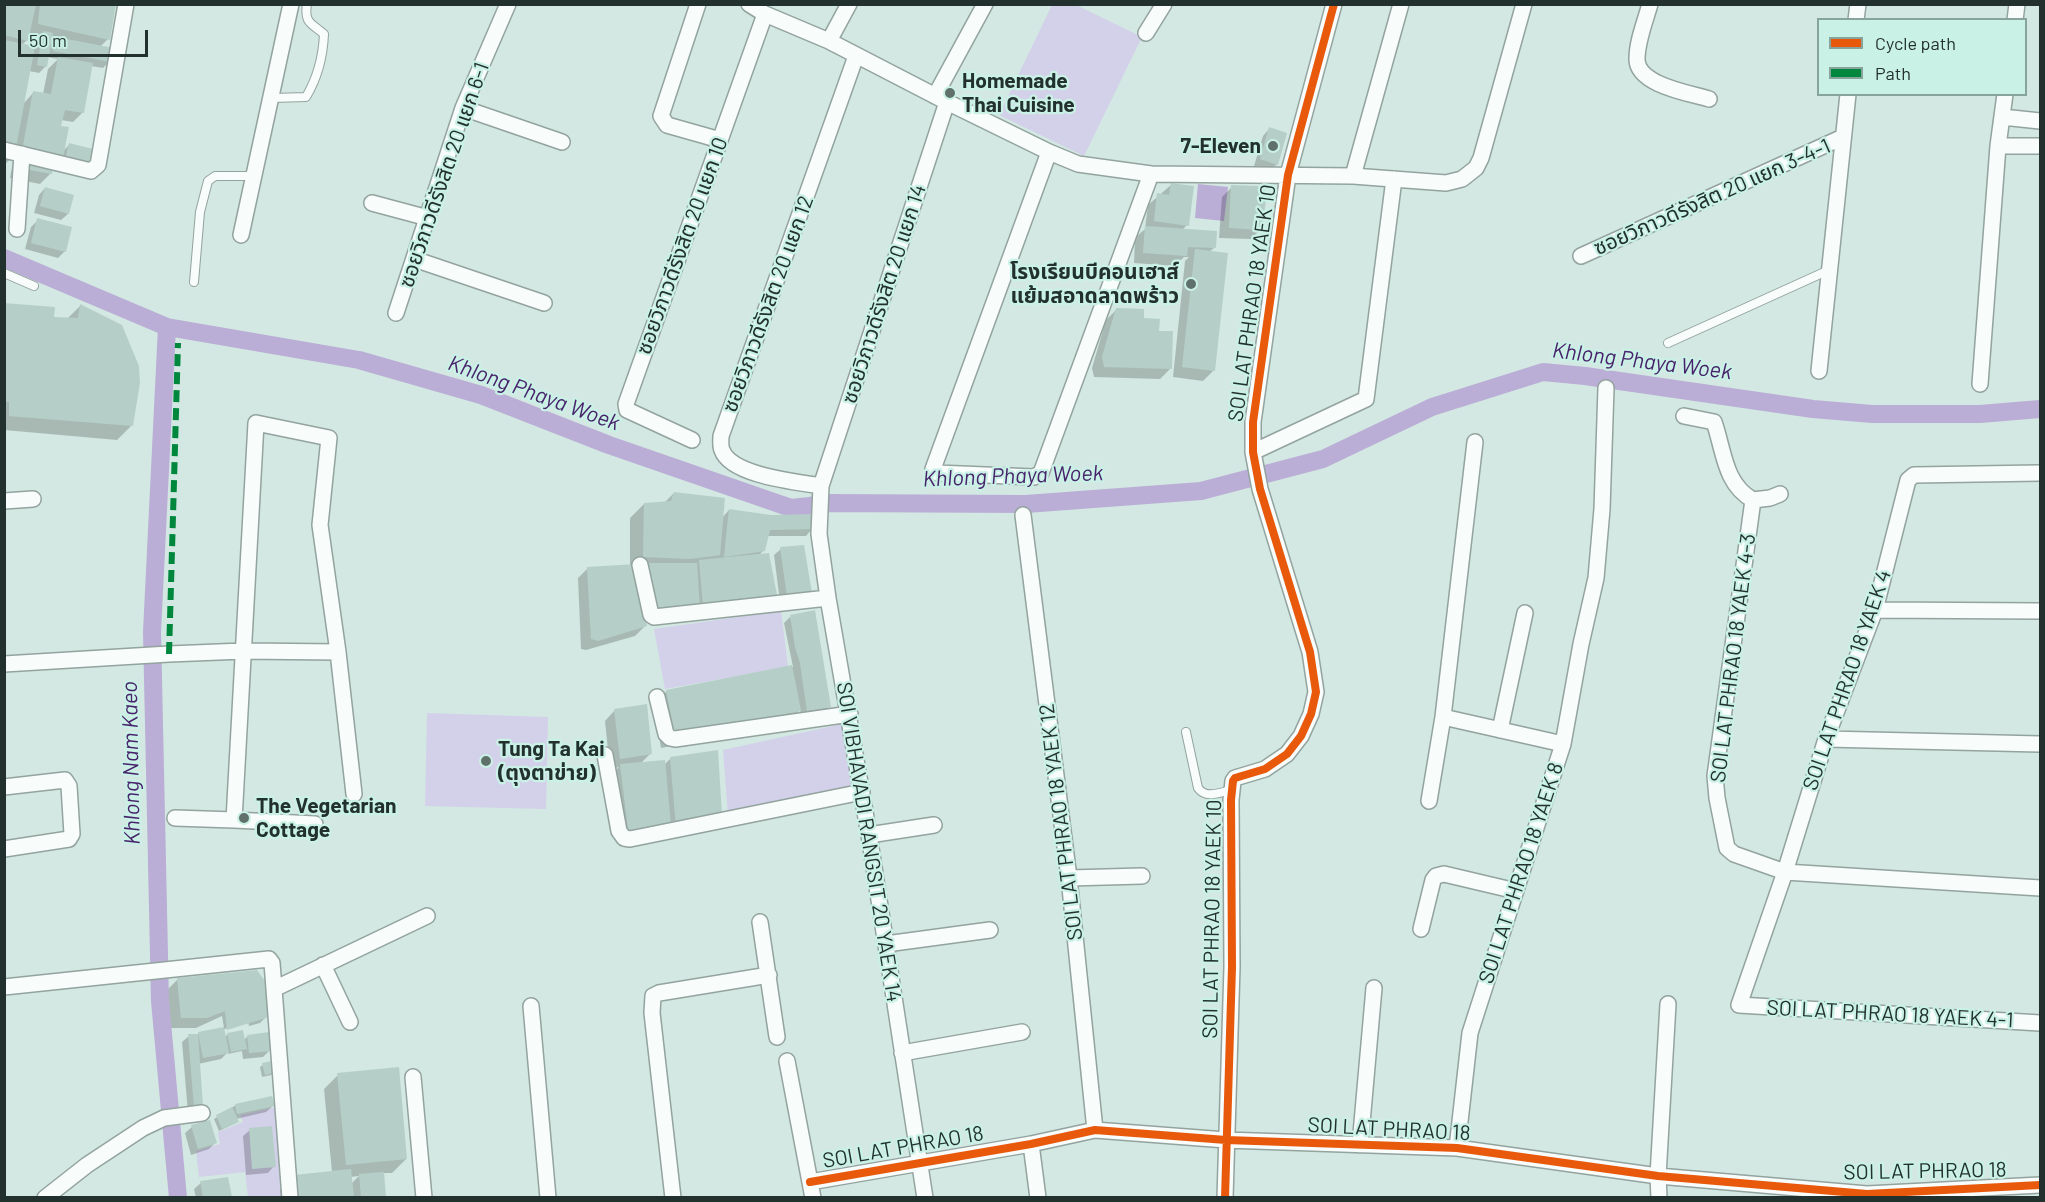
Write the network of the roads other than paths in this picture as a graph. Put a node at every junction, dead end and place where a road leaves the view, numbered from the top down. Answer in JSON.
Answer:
{"nodes":[{"id":1,"x":126,"y":4,"type":"edge"},
{"id":2,"x":291,"y":4,"type":"edge"},
{"id":3,"x":307,"y":4,"type":"edge"},
{"id":4,"x":508,"y":4,"type":"edge"},
{"id":5,"x":698,"y":4,"type":"edge"},
{"id":6,"x":749,"y":4,"type":"edge"},
{"id":7,"x":849,"y":4,"type":"edge"},
{"id":8,"x":985,"y":4,"type":"edge"},
{"id":9,"x":1164,"y":4,"type":"edge"},
{"id":10,"x":1334,"y":4,"type":"edge"},
{"id":11,"x":1401,"y":4,"type":"edge"},
{"id":12,"x":1524,"y":4,"type":"edge"},
{"id":13,"x":1650,"y":4,"type":"edge"},
{"id":14,"x":765,"y":14,"type":"junction"},
{"id":15,"x":1146,"y":33,"type":"dead end"},
{"id":16,"x":829,"y":41,"type":"junction"},
{"id":17,"x":856,"y":56,"type":"junction"},
{"id":18,"x":1848,"y":96,"type":"edge"},
{"id":19,"x":2005,"y":96,"type":"edge"},
{"id":20,"x":272,"y":98,"type":"junction"},
{"id":21,"x":941,"y":99,"type":"junction"},
{"id":22,"x":1709,"y":99,"type":"dead end"},
{"id":23,"x":463,"y":108,"type":"junction"},
{"id":24,"x":2002,"y":117,"type":"junction"},
{"id":25,"x":2040,"y":121,"type":"edge"},
{"id":26,"x":1843,"y":137,"type":"junction"},
{"id":27,"x":720,"y":140,"type":"junction"},
{"id":28,"x":562,"y":142,"type":"dead end"},
{"id":29,"x":1998,"y":146,"type":"junction"},
{"id":30,"x":2040,"y":146,"type":"edge"},
{"id":31,"x":4,"y":150,"type":"edge"},
{"id":32,"x":1049,"y":152,"type":"junction"},
{"id":33,"x":22,"y":154,"type":"junction"},
{"id":34,"x":1151,"y":174,"type":"junction"},
{"id":35,"x":1288,"y":175,"type":"junction"},
{"id":36,"x":255,"y":176,"type":"junction"},
{"id":37,"x":1353,"y":176,"type":"junction"},
{"id":38,"x":1394,"y":179,"type":"junction"},
{"id":39,"x":372,"y":203,"type":"dead end"},
{"id":40,"x":428,"y":218,"type":"junction"},
{"id":41,"x":17,"y":229,"type":"dead end"},
{"id":42,"x":241,"y":236,"type":"dead end"},
{"id":43,"x":1581,"y":256,"type":"dead end"},
{"id":44,"x":414,"y":259,"type":"junction"},
{"id":45,"x":1830,"y":269,"type":"junction"},
{"id":46,"x":4,"y":273,"type":"edge"},
{"id":47,"x":194,"y":282,"type":"dead end"},
{"id":48,"x":34,"y":286,"type":"dead end"},
{"id":49,"x":544,"y":303,"type":"dead end"},
{"id":50,"x":396,"y":313,"type":"dead end"},
{"id":51,"x":1668,"y":343,"type":"dead end"},
{"id":52,"x":1819,"y":371,"type":"dead end"},
{"id":53,"x":1980,"y":384,"type":"dead end"},
{"id":54,"x":1606,"y":388,"type":"dead end"},
{"id":55,"x":1684,"y":416,"type":"dead end"},
{"id":56,"x":692,"y":440,"type":"dead end"},
{"id":57,"x":1475,"y":442,"type":"dead end"},
{"id":58,"x":1253,"y":452,"type":"junction"},
{"id":59,"x":2040,"y":473,"type":"edge"},
{"id":60,"x":821,"y":486,"type":"junction"},
{"id":61,"x":1780,"y":494,"type":"dead end"},
{"id":62,"x":33,"y":499,"type":"dead end"},
{"id":63,"x":1753,"y":500,"type":"junction"},
{"id":64,"x":4,"y":501,"type":"edge"},
{"id":65,"x":1023,"y":515,"type":"dead end"},
{"id":66,"x":640,"y":565,"type":"dead end"},
{"id":67,"x":828,"y":598,"type":"junction"},
{"id":68,"x":1875,"y":610,"type":"junction"},
{"id":69,"x":2040,"y":611,"type":"edge"},
{"id":70,"x":1525,"y":613,"type":"dead end"},
{"id":71,"x":243,"y":651,"type":"junction"},
{"id":72,"x":338,"y":652,"type":"junction"},
{"id":73,"x":4,"y":664,"type":"edge"},
{"id":74,"x":657,"y":697,"type":"dead end"},
{"id":75,"x":850,"y":714,"type":"junction"},
{"id":76,"x":1443,"y":717,"type":"junction"},
{"id":77,"x":1500,"y":730,"type":"junction"},
{"id":78,"x":1186,"y":732,"type":"dead end"},
{"id":79,"x":1826,"y":739,"type":"junction"},
{"id":80,"x":1563,"y":744,"type":"junction"},
{"id":81,"x":2040,"y":744,"type":"edge"},
{"id":82,"x":605,"y":755,"type":"dead end"},
{"id":83,"x":4,"y":787,"type":"edge"},
{"id":84,"x":1231,"y":790,"type":"junction"},
{"id":85,"x":862,"y":792,"type":"junction"},
{"id":86,"x":354,"y":794,"type":"dead end"},
{"id":87,"x":1429,"y":801,"type":"dead end"},
{"id":88,"x":175,"y":818,"type":"dead end"},
{"id":89,"x":234,"y":820,"type":"junction"},
{"id":90,"x":315,"y":824,"type":"dead end"},
{"id":91,"x":934,"y":825,"type":"dead end"},
{"id":92,"x":869,"y":835,"type":"junction"},
{"id":93,"x":4,"y":849,"type":"edge"},
{"id":94,"x":1785,"y":872,"type":"junction"},
{"id":95,"x":1142,"y":876,"type":"dead end"},
{"id":96,"x":1069,"y":878,"type":"junction"},
{"id":97,"x":2040,"y":888,"type":"edge"},
{"id":98,"x":1516,"y":891,"type":"junction"},
{"id":99,"x":427,"y":916,"type":"dead end"},
{"id":100,"x":760,"y":922,"type":"dead end"},
{"id":101,"x":1421,"y":929,"type":"dead end"},
{"id":102,"x":990,"y":930,"type":"dead end"},
{"id":103,"x":886,"y":944,"type":"junction"},
{"id":104,"x":323,"y":965,"type":"junction"},
{"id":105,"x":769,"y":975,"type":"junction"},
{"id":106,"x":4,"y":987,"type":"edge"},
{"id":107,"x":1374,"y":988,"type":"dead end"},
{"id":108,"x":274,"y":989,"type":"junction"},
{"id":109,"x":1668,"y":1004,"type":"dead end"},
{"id":110,"x":1739,"y":1005,"type":"joint"},
{"id":111,"x":531,"y":1006,"type":"dead end"},
{"id":112,"x":350,"y":1022,"type":"dead end"},
{"id":113,"x":2040,"y":1023,"type":"edge"},
{"id":114,"x":1022,"y":1032,"type":"dead end"},
{"id":115,"x":777,"y":1037,"type":"dead end"},
{"id":116,"x":902,"y":1053,"type":"junction"},
{"id":117,"x":788,"y":1061,"type":"dead end"},
{"id":118,"x":413,"y":1077,"type":"dead end"},
{"id":119,"x":201,"y":1113,"type":"dead end"},
{"id":120,"x":1095,"y":1130,"type":"junction"},
{"id":121,"x":1226,"y":1140,"type":"junction"},
{"id":122,"x":1031,"y":1144,"type":"junction"},
{"id":123,"x":1360,"y":1145,"type":"junction"},
{"id":124,"x":1457,"y":1148,"type":"junction"},
{"id":125,"x":920,"y":1162,"type":"junction"},
{"id":126,"x":1658,"y":1176,"type":"junction"},
{"id":127,"x":810,"y":1182,"type":"junction"},
{"id":128,"x":2040,"y":1185,"type":"edge"},
{"id":129,"x":1867,"y":1196,"type":"edge"},
{"id":130,"x":45,"y":1197,"type":"edge"},
{"id":131,"x":290,"y":1197,"type":"edge"},
{"id":132,"x":424,"y":1197,"type":"edge"},
{"id":133,"x":548,"y":1197,"type":"edge"},
{"id":134,"x":673,"y":1197,"type":"edge"},
{"id":135,"x":813,"y":1197,"type":"edge"},
{"id":136,"x":925,"y":1197,"type":"edge"},
{"id":137,"x":1038,"y":1197,"type":"edge"},
{"id":138,"x":1225,"y":1197,"type":"edge"},
{"id":139,"x":1659,"y":1197,"type":"edge"}],
"edges":[{"from":1,"to":33,"type":"street"},
{"from":2,"to":20,"type":"street"},
{"from":3,"to":20,"type":"lane"},
{"from":4,"to":23,"type":"street","name":"ซอยวิภาวดีรังสิต 20 แยก 6-1"},
{"from":5,"to":27,"type":"street"},
{"from":6,"to":14,"type":"street"},
{"from":7,"to":16,"type":"street"},
{"from":8,"to":21,"type":"street","name":"ซอยวิภาวดีรังสิต 20 แยก 14"},
{"from":9,"to":15,"type":"street"},
{"from":10,"to":35,"type":"street","name":"SOI LAT PHRAO 18 YAEK 10"},
{"from":11,"to":37,"type":"street"},
{"from":12,"to":38,"type":"street"},
{"from":13,"to":22,"type":"street"},
{"from":14,"to":16,"type":"street"},
{"from":14,"to":27,"type":"street","name":"ซอยวิภาวดีรังสิต 20 แยก 10"},
{"from":16,"to":17,"type":"street"},
{"from":17,"to":21,"type":"street"},
{"from":17,"to":60,"type":"street","name":"ซอยวิภาวดีรังสิต 20 แยก 12"},
{"from":18,"to":26,"type":"street","name":"ซอยวิภาวดีรังสิต 20 แยก 3-4-1"},
{"from":19,"to":24,"type":"street"},
{"from":20,"to":36,"type":"street"},
{"from":21,"to":32,"type":"street"},
{"from":21,"to":60,"type":"street","name":"ซอยวิภาวดีรังสิต 20 แยก 14"},
{"from":23,"to":28,"type":"street"},
{"from":23,"to":40,"type":"street","name":"ซอยวิภาวดีรังสิต 20 แยก 6-1"},
{"from":24,"to":25,"type":"street"},
{"from":24,"to":29,"type":"street"},
{"from":26,"to":43,"type":"street","name":"ซอยวิภาวดีรังสิต 20 แยก 3-4-1"},
{"from":26,"to":45,"type":"street","name":"ซอยวิภาวดีรังสิต 20 แยก 3-4-1"},
{"from":27,"to":56,"type":"street","name":"ซอยวิภาวดีรังสิต 20 แยก 10"},
{"from":29,"to":30,"type":"street"},
{"from":29,"to":53,"type":"street"},
{"from":31,"to":33,"type":"street"},
{"from":32,"to":34,"type":"street"},
{"from":32,"to":34,"type":"street"},
{"from":33,"to":41,"type":"street"},
{"from":34,"to":35,"type":"street"},
{"from":35,"to":37,"type":"street"},
{"from":35,"to":58,"type":"street","name":"SOI LAT PHRAO 18 YAEK 10"},
{"from":36,"to":42,"type":"street"},
{"from":36,"to":47,"type":"lane"},
{"from":37,"to":38,"type":"street"},
{"from":38,"to":58,"type":"street"},
{"from":39,"to":40,"type":"street"},
{"from":40,"to":44,"type":"street","name":"ซอยวิภาวดีรังสิต 20 แยก 6-1"},
{"from":44,"to":49,"type":"street"},
{"from":44,"to":50,"type":"street","name":"ซอยวิภาวดีรังสิต 20 แยก 6-1"},
{"from":45,"to":51,"type":"lane"},
{"from":45,"to":52,"type":"street","name":"ซอยวิภาวดีรังสิต 20 แยก 3-4-1"},
{"from":46,"to":48,"type":"lane"},
{"from":54,"to":80,"type":"street"},
{"from":55,"to":63,"type":"street"},
{"from":57,"to":76,"type":"street"},
{"from":58,"to":84,"type":"street","name":"SOI LAT PHRAO 18 YAEK 10"},
{"from":59,"to":68,"type":"street","name":"SOI LAT PHRAO 18 YAEK 4"},
{"from":60,"to":67,"type":"street","name":"SOI VIBHAVADI RANGSIT 20 YAEK 14"},
{"from":61,"to":63,"type":"street"},
{"from":62,"to":64,"type":"street"},
{"from":63,"to":94,"type":"street","name":"SOI LAT PHRAO 18 YAEK 4-3"},
{"from":65,"to":96,"type":"street","name":"SOI LAT PHRAO 18 YAEK 12"},
{"from":66,"to":67,"type":"street"},
{"from":67,"to":75,"type":"street","name":"SOI VIBHAVADI RANGSIT 20 YAEK 14"},
{"from":68,"to":69,"type":"street"},
{"from":68,"to":79,"type":"street","name":"SOI LAT PHRAO 18 YAEK 4"},
{"from":70,"to":77,"type":"street"},
{"from":71,"to":72,"type":"street"},
{"from":71,"to":72,"type":"street"},
{"from":71,"to":73,"type":"street"},
{"from":71,"to":89,"type":"street"},
{"from":72,"to":86,"type":"street"},
{"from":74,"to":75,"type":"street"},
{"from":75,"to":85,"type":"street","name":"SOI VIBHAVADI RANGSIT 20 YAEK 14"},
{"from":76,"to":77,"type":"street","name":"SOI LAT PHRAO 18 YAEK 8"},
{"from":76,"to":87,"type":"street"},
{"from":77,"to":80,"type":"street","name":"SOI LAT PHRAO 18 YAEK 8"},
{"from":78,"to":84,"type":"lane"},
{"from":79,"to":81,"type":"street"},
{"from":79,"to":94,"type":"street","name":"SOI LAT PHRAO 18 YAEK 4"},
{"from":80,"to":98,"type":"street","name":"SOI LAT PHRAO 18 YAEK 8"},
{"from":82,"to":85,"type":"street"},
{"from":83,"to":93,"type":"street"},
{"from":84,"to":121,"type":"street","name":"SOI LAT PHRAO 18 YAEK 10"},
{"from":85,"to":92,"type":"street","name":"SOI VIBHAVADI RANGSIT 20 YAEK 14"},
{"from":88,"to":89,"type":"street"},
{"from":89,"to":90,"type":"street"},
{"from":91,"to":92,"type":"street"},
{"from":92,"to":103,"type":"street","name":"SOI VIBHAVADI RANGSIT 20 YAEK 14"},
{"from":94,"to":97,"type":"street","name":"SOI LAT PHRAO 18 YAEK 4-3"},
{"from":94,"to":110,"type":"street","name":"SOI LAT PHRAO 18 YAEK 4"},
{"from":95,"to":96,"type":"street"},
{"from":96,"to":120,"type":"street","name":"SOI LAT PHRAO 18 YAEK 12"},
{"from":98,"to":101,"type":"street"},
{"from":98,"to":124,"type":"street","name":"SOI LAT PHRAO 18 YAEK 8"},
{"from":99,"to":104,"type":"street"},
{"from":100,"to":105,"type":"street"},
{"from":102,"to":103,"type":"street"},
{"from":103,"to":116,"type":"street","name":"SOI VIBHAVADI RANGSIT 20 YAEK 14"},
{"from":104,"to":108,"type":"street"},
{"from":104,"to":112,"type":"street"},
{"from":105,"to":115,"type":"street"},
{"from":105,"to":134,"type":"street"},
{"from":106,"to":108,"type":"street"},
{"from":107,"to":123,"type":"street"},
{"from":108,"to":131,"type":"street"},
{"from":109,"to":126,"type":"street"},
{"from":110,"to":113,"type":"street","name":"SOI LAT PHRAO 18 YAEK 4-1"},
{"from":111,"to":133,"type":"street"},
{"from":114,"to":116,"type":"street"},
{"from":116,"to":125,"type":"street","name":"SOI VIBHAVADI RANGSIT 20 YAEK 14"},
{"from":117,"to":127,"type":"street"},
{"from":118,"to":132,"type":"street"},
{"from":119,"to":130,"type":"street"},
{"from":120,"to":121,"type":"street","name":"SOI LAT PHRAO 18"},
{"from":120,"to":122,"type":"street","name":"SOI LAT PHRAO 18"},
{"from":121,"to":123,"type":"street","name":"SOI LAT PHRAO 18"},
{"from":121,"to":138,"type":"street","name":"SOI LAT PHRAO 18 YAEK 10"},
{"from":122,"to":125,"type":"street","name":"SOI LAT PHRAO 18"},
{"from":122,"to":137,"type":"street"},
{"from":123,"to":124,"type":"street","name":"SOI LAT PHRAO 18"},
{"from":124,"to":126,"type":"street","name":"SOI LAT PHRAO 18"},
{"from":125,"to":127,"type":"street","name":"SOI LAT PHRAO 18"},
{"from":125,"to":136,"type":"street","name":"SOI VIBHAVADI RANGSIT 20 YAEK 14"},
{"from":126,"to":129,"type":"street","name":"SOI LAT PHRAO 18"},
{"from":126,"to":139,"type":"street"},
{"from":127,"to":135,"type":"street"},
{"from":128,"to":129,"type":"street","name":"SOI LAT PHRAO 18"}]}
